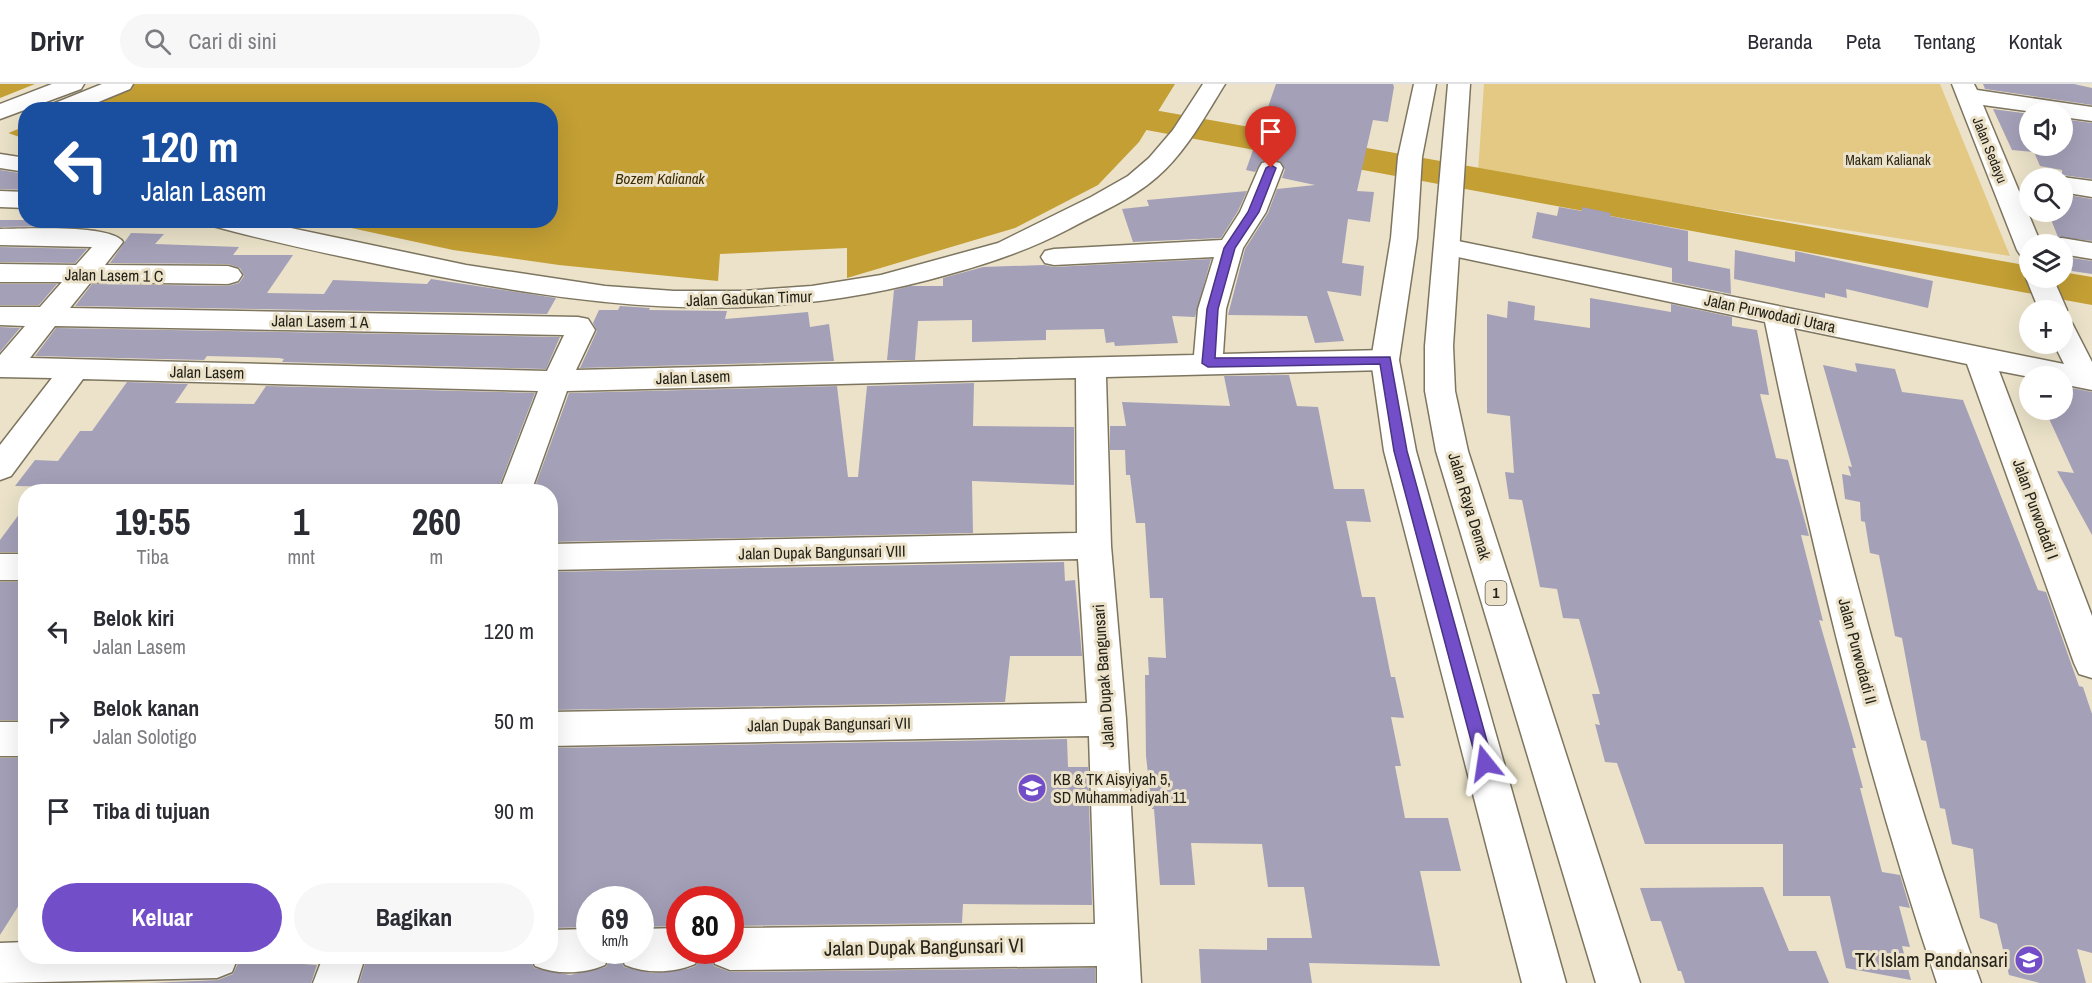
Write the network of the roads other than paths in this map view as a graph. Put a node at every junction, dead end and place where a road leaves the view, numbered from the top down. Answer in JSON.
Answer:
{"nodes":[{"id":1,"x":73,"y":84,"type":"edge"},
{"id":2,"x":122,"y":84,"type":"edge"},
{"id":3,"x":1214,"y":84,"type":"edge"},
{"id":4,"x":1425,"y":84,"type":"edge"},
{"id":5,"x":1456,"y":85,"type":"edge"},
{"id":6,"x":1966,"y":90,"type":"edge"},
{"id":7,"x":26,"y":102,"type":"edge"},
{"id":8,"x":78,"y":102,"type":"edge"},
{"id":9,"x":18,"y":105,"type":"edge"},
{"id":10,"x":0,"y":112,"type":"edge"},
{"id":11,"x":2092,"y":114,"type":"edge"},
{"id":12,"x":18,"y":126,"type":"edge"},
{"id":13,"x":0,"y":133,"type":"edge"},
{"id":14,"x":0,"y":161,"type":"edge"},
{"id":15,"x":18,"y":164,"type":"edge"},
{"id":16,"x":1271,"y":168,"type":"dead end"},
{"id":17,"x":2001,"y":175,"type":"junction"},
{"id":18,"x":2019,"y":177,"type":"edge"},
{"id":19,"x":2073,"y":186,"type":"edge"},
{"id":20,"x":2092,"y":189,"type":"edge"},
{"id":21,"x":0,"y":199,"type":"edge"},
{"id":22,"x":18,"y":200,"type":"edge"},
{"id":23,"x":250,"y":228,"type":"edge"},
{"id":24,"x":2023,"y":234,"type":"edge"},
{"id":25,"x":0,"y":237,"type":"edge"},
{"id":26,"x":1448,"y":247,"type":"junction"},
{"id":27,"x":1230,"y":248,"type":"junction"},
{"id":28,"x":2073,"y":248,"type":"edge"},
{"id":29,"x":2092,"y":251,"type":"edge"},
{"id":30,"x":1054,"y":257,"type":"dead end"},
{"id":31,"x":0,"y":273,"type":"edge"},
{"id":32,"x":83,"y":274,"type":"junction"},
{"id":33,"x":228,"y":275,"type":"dead end"},
{"id":34,"x":1777,"y":314,"type":"junction"},
{"id":35,"x":0,"y":316,"type":"edge"},
{"id":36,"x":48,"y":317,"type":"junction"},
{"id":37,"x":2073,"y":350,"type":"edge"},
{"id":38,"x":1979,"y":356,"type":"junction"},
{"id":39,"x":1385,"y":360,"type":"junction"},
{"id":40,"x":1208,"y":363,"type":"junction"},
{"id":41,"x":1091,"y":368,"type":"junction"},
{"id":42,"x":2,"y":373,"type":"edge"},
{"id":43,"x":69,"y":377,"type":"junction"},
{"id":44,"x":2089,"y":379,"type":"edge"},
{"id":45,"x":556,"y":381,"type":"junction"},
{"id":46,"x":0,"y":468,"type":"edge"},
{"id":47,"x":518,"y":484,"type":"edge"},
{"id":48,"x":1094,"y":546,"type":"junction"},
{"id":49,"x":558,"y":557,"type":"edge"},
{"id":50,"x":0,"y":567,"type":"edge"},
{"id":51,"x":18,"y":567,"type":"edge"},
{"id":52,"x":2092,"y":663,"type":"edge"},
{"id":53,"x":1107,"y":719,"type":"junction"},
{"id":54,"x":558,"y":729,"type":"edge"},
{"id":55,"x":0,"y":739,"type":"edge"},
{"id":56,"x":18,"y":739,"type":"edge"},
{"id":57,"x":576,"y":950,"type":"edge"},
{"id":58,"x":744,"y":950,"type":"edge"},
{"id":59,"x":558,"y":951,"type":"edge"},
{"id":60,"x":18,"y":963,"type":"edge"},
{"id":61,"x":0,"y":964,"type":"edge"},
{"id":62,"x":342,"y":964,"type":"edge"},
{"id":63,"x":1118,"y":964,"type":"edge"},
{"id":64,"x":335,"y":983,"type":"edge"},
{"id":65,"x":1544,"y":983,"type":"edge"},
{"id":66,"x":1618,"y":983,"type":"edge"},
{"id":67,"x":1959,"y":983,"type":"edge"}],
"edges":[{"from":1,"to":7,"type":"main road"},
{"from":2,"to":8,"type":"main road"},
{"from":3,"to":23,"type":"main road","name":"Jalan Gadukan Timur"},
{"from":4,"to":39,"type":"main road"},
{"from":5,"to":26,"type":"main road","name":"Jalan Raya Demak","number":"1"},
{"from":6,"to":11,"type":"main road"},
{"from":6,"to":17,"type":"main road","name":"Jalan Sedayu"},
{"from":9,"to":10,"type":"main road"},
{"from":12,"to":13,"type":"main road"},
{"from":14,"to":15,"type":"main road"},
{"from":16,"to":27,"type":"main road"},
{"from":17,"to":18,"type":"main road"},
{"from":17,"to":24,"type":"main road","name":"Jalan Sedayu"},
{"from":19,"to":20,"type":"main road"},
{"from":21,"to":22,"type":"main road"},
{"from":25,"to":32,"type":"main road"},
{"from":26,"to":34,"type":"main road","name":"Jalan Purwodadi Utara"},
{"from":26,"to":66,"type":"main road","name":"Jalan Raya Demak","number":"1"},
{"from":27,"to":30,"type":"main road"},
{"from":27,"to":40,"type":"main road"},
{"from":28,"to":29,"type":"main road"},
{"from":31,"to":32,"type":"main road","name":"Jalan Lasem 1 C"},
{"from":32,"to":33,"type":"main road","name":"Jalan Lasem 1 C"},
{"from":32,"to":36,"type":"main road"},
{"from":34,"to":38,"type":"main road","name":"Jalan Purwodadi Utara"},
{"from":34,"to":67,"type":"main road","name":"Jalan Purwodadi II"},
{"from":35,"to":36,"type":"main road","name":"Jalan Lasem 1 A"},
{"from":36,"to":42,"type":"main road"},
{"from":36,"to":45,"type":"main road","name":"Jalan Lasem 1 A"},
{"from":37,"to":44,"type":"main road"},
{"from":38,"to":44,"type":"main road","name":"Jalan Purwodadi Utara"},
{"from":38,"to":52,"type":"main road","name":"Jalan Purwodadi I"},
{"from":39,"to":40,"type":"main road","name":"Jalan Lasem"},
{"from":39,"to":65,"type":"main road"},
{"from":40,"to":41,"type":"main road","name":"Jalan Lasem"},
{"from":41,"to":45,"type":"main road","name":"Jalan Lasem"},
{"from":41,"to":48,"type":"main road","name":"Jalan Dupak Bangunsari"},
{"from":42,"to":43,"type":"main road","name":"Jalan Lasem"},
{"from":43,"to":45,"type":"main road","name":"Jalan Lasem"},
{"from":43,"to":46,"type":"main road"},
{"from":45,"to":47,"type":"main road"},
{"from":48,"to":49,"type":"main road","name":"Jalan Dupak Bangunsari VIII"},
{"from":48,"to":53,"type":"main road","name":"Jalan Dupak Bangunsari"},
{"from":50,"to":51,"type":"main road"},
{"from":53,"to":54,"type":"main road","name":"Jalan Dupak Bangunsari VII"},
{"from":53,"to":63,"type":"main road","name":"Jalan Dupak Bangunsari"},
{"from":55,"to":56,"type":"main road"},
{"from":57,"to":59,"type":"main road"},
{"from":58,"to":63,"type":"main road","name":"Jalan Dupak Bangunsari VI"},
{"from":60,"to":61,"type":"main road"},
{"from":62,"to":64,"type":"main road"}]}
